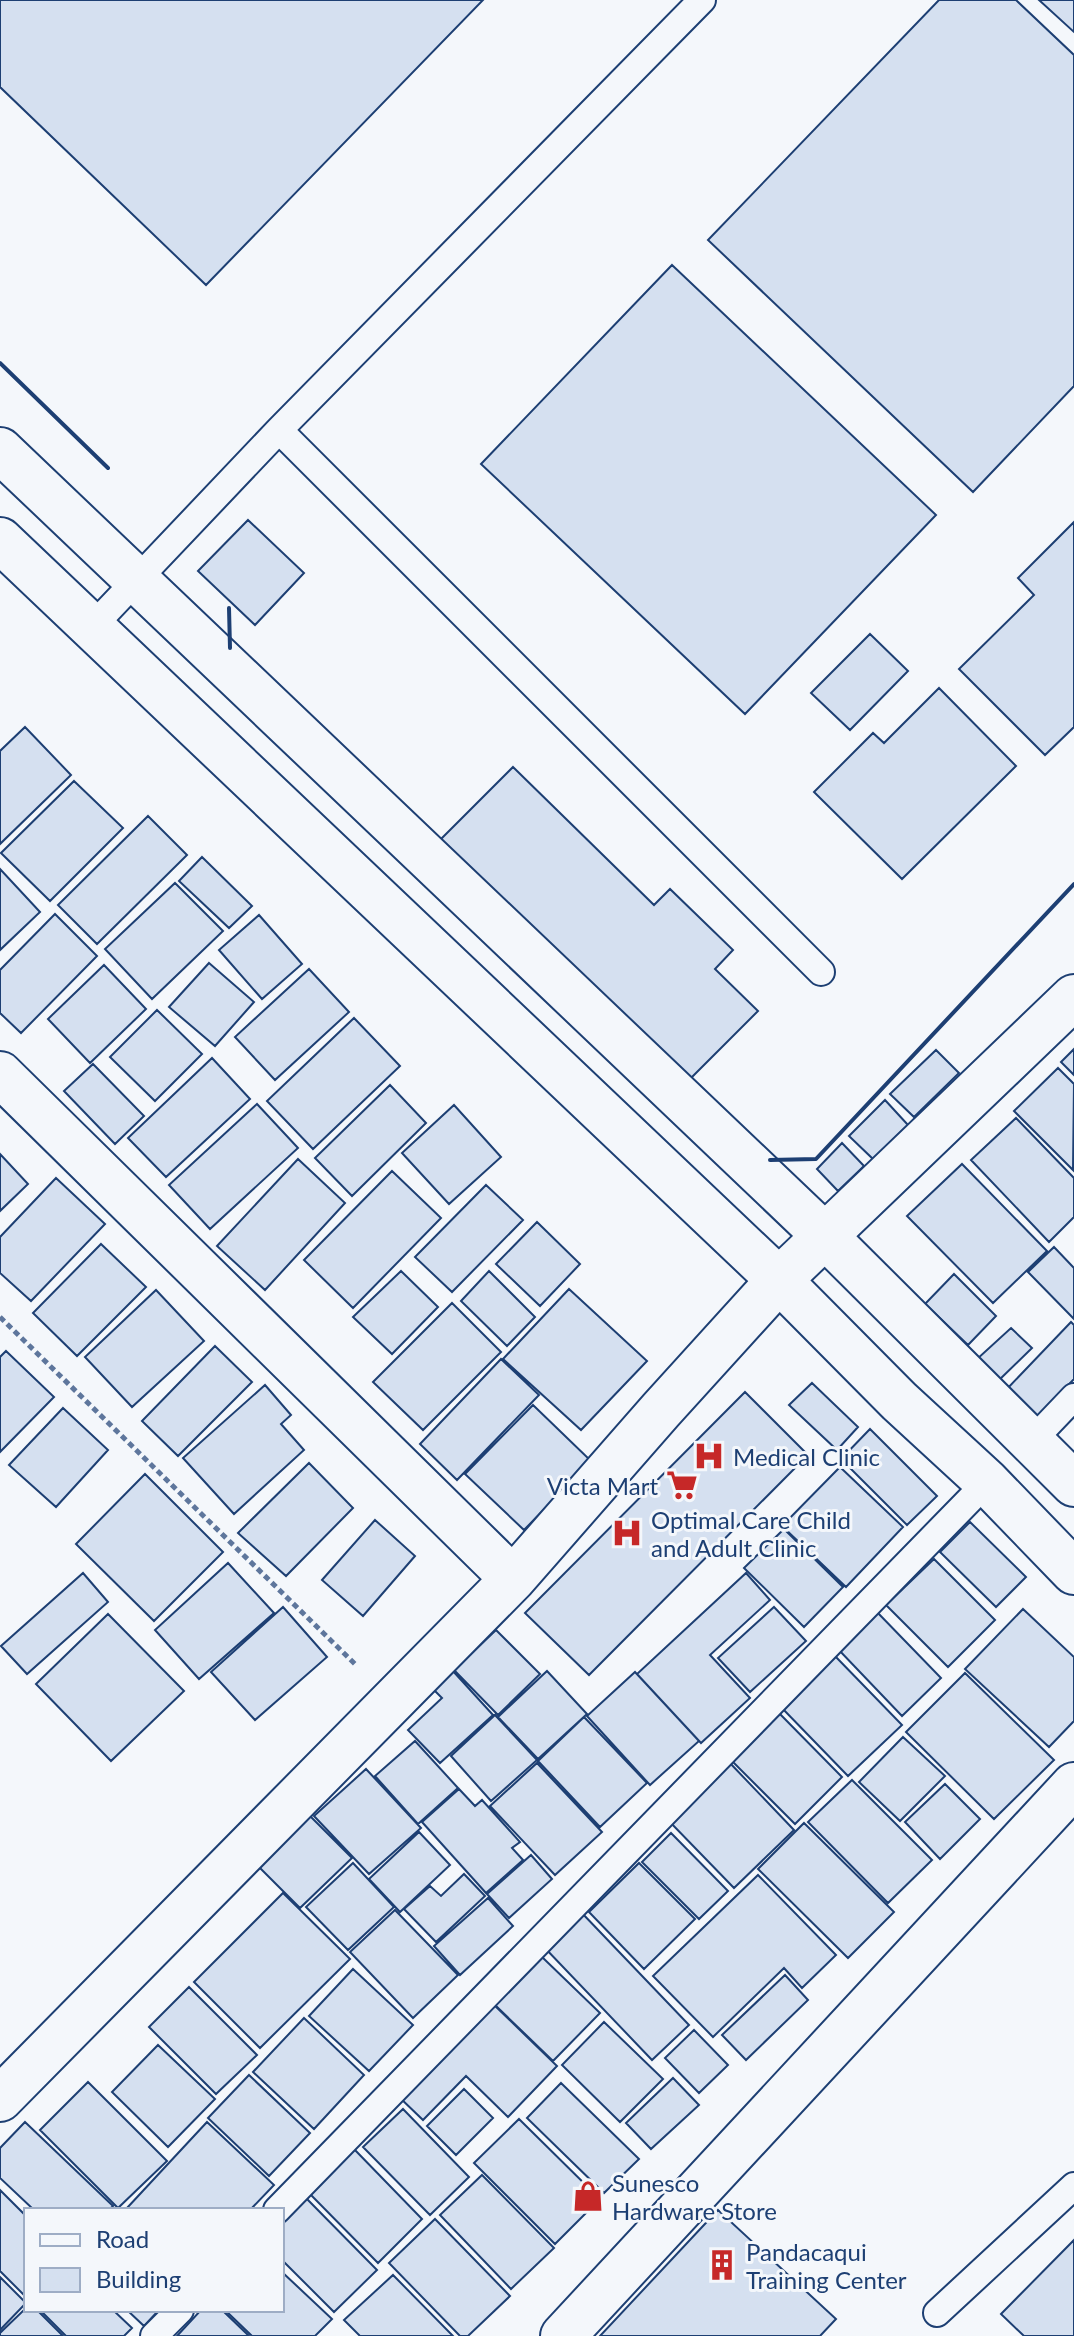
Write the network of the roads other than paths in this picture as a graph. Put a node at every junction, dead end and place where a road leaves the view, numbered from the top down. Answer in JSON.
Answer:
{"nodes":[{"id":1,"x":702,"y":0,"type":"edge"},
{"id":2,"x":279,"y":430,"type":"junction"},
{"id":3,"x":0,"y":450,"type":"edge"},
{"id":4,"x":0,"y":540,"type":"edge"},
{"id":5,"x":136,"y":582,"type":"junction"},
{"id":6,"x":92,"y":627,"type":"junction"},
{"id":7,"x":821,"y":972,"type":"dead end"},
{"id":8,"x":1074,"y":997,"type":"edge"},
{"id":9,"x":0,"y":1074,"type":"edge"},
{"id":10,"x":825,"y":1236,"type":"junction"},
{"id":11,"x":779,"y":1280,"type":"junction"},
{"id":12,"x":1074,"y":1397,"type":"edge"},
{"id":13,"x":1031,"y":1442,"type":"junction"},
{"id":14,"x":987,"y":1482,"type":"junction"},
{"id":15,"x":1074,"y":1484,"type":"edge"},
{"id":16,"x":1074,"y":1572,"type":"edge"},
{"id":17,"x":513,"y":1579,"type":"junction"},
{"id":18,"x":1074,"y":1785,"type":"edge"},
{"id":19,"x":0,"y":2099,"type":"edge"},
{"id":20,"x":1074,"y":2186,"type":"edge"},
{"id":21,"x":279,"y":2208,"type":"edge"},
{"id":22,"x":178,"y":2312,"type":"edge"},
{"id":23,"x":937,"y":2313,"type":"dead end"},
{"id":24,"x":154,"y":2336,"type":"edge"},
{"id":25,"x":563,"y":2336,"type":"edge"}],
"edges":[{"from":1,"to":2,"type":"lane"},
{"from":2,"to":5,"type":"lane"},
{"from":2,"to":7,"type":"lane"},
{"from":3,"to":5,"type":"street"},
{"from":4,"to":6,"type":"street"},
{"from":5,"to":6,"type":"lane"},
{"from":5,"to":10,"type":"street"},
{"from":6,"to":11,"type":"street"},
{"from":8,"to":10,"type":"street"},
{"from":9,"to":17,"type":"street"},
{"from":10,"to":11,"type":"street"},
{"from":10,"to":13,"type":"street"},
{"from":11,"to":14,"type":"street"},
{"from":11,"to":17,"type":"street"},
{"from":12,"to":13,"type":"lane"},
{"from":13,"to":15,"type":"street"},
{"from":14,"to":16,"type":"street"},
{"from":14,"to":21,"type":"lane"},
{"from":17,"to":19,"type":"street"},
{"from":18,"to":25,"type":"street"},
{"from":20,"to":23,"type":"lane"},
{"from":22,"to":24,"type":"lane"}]}
